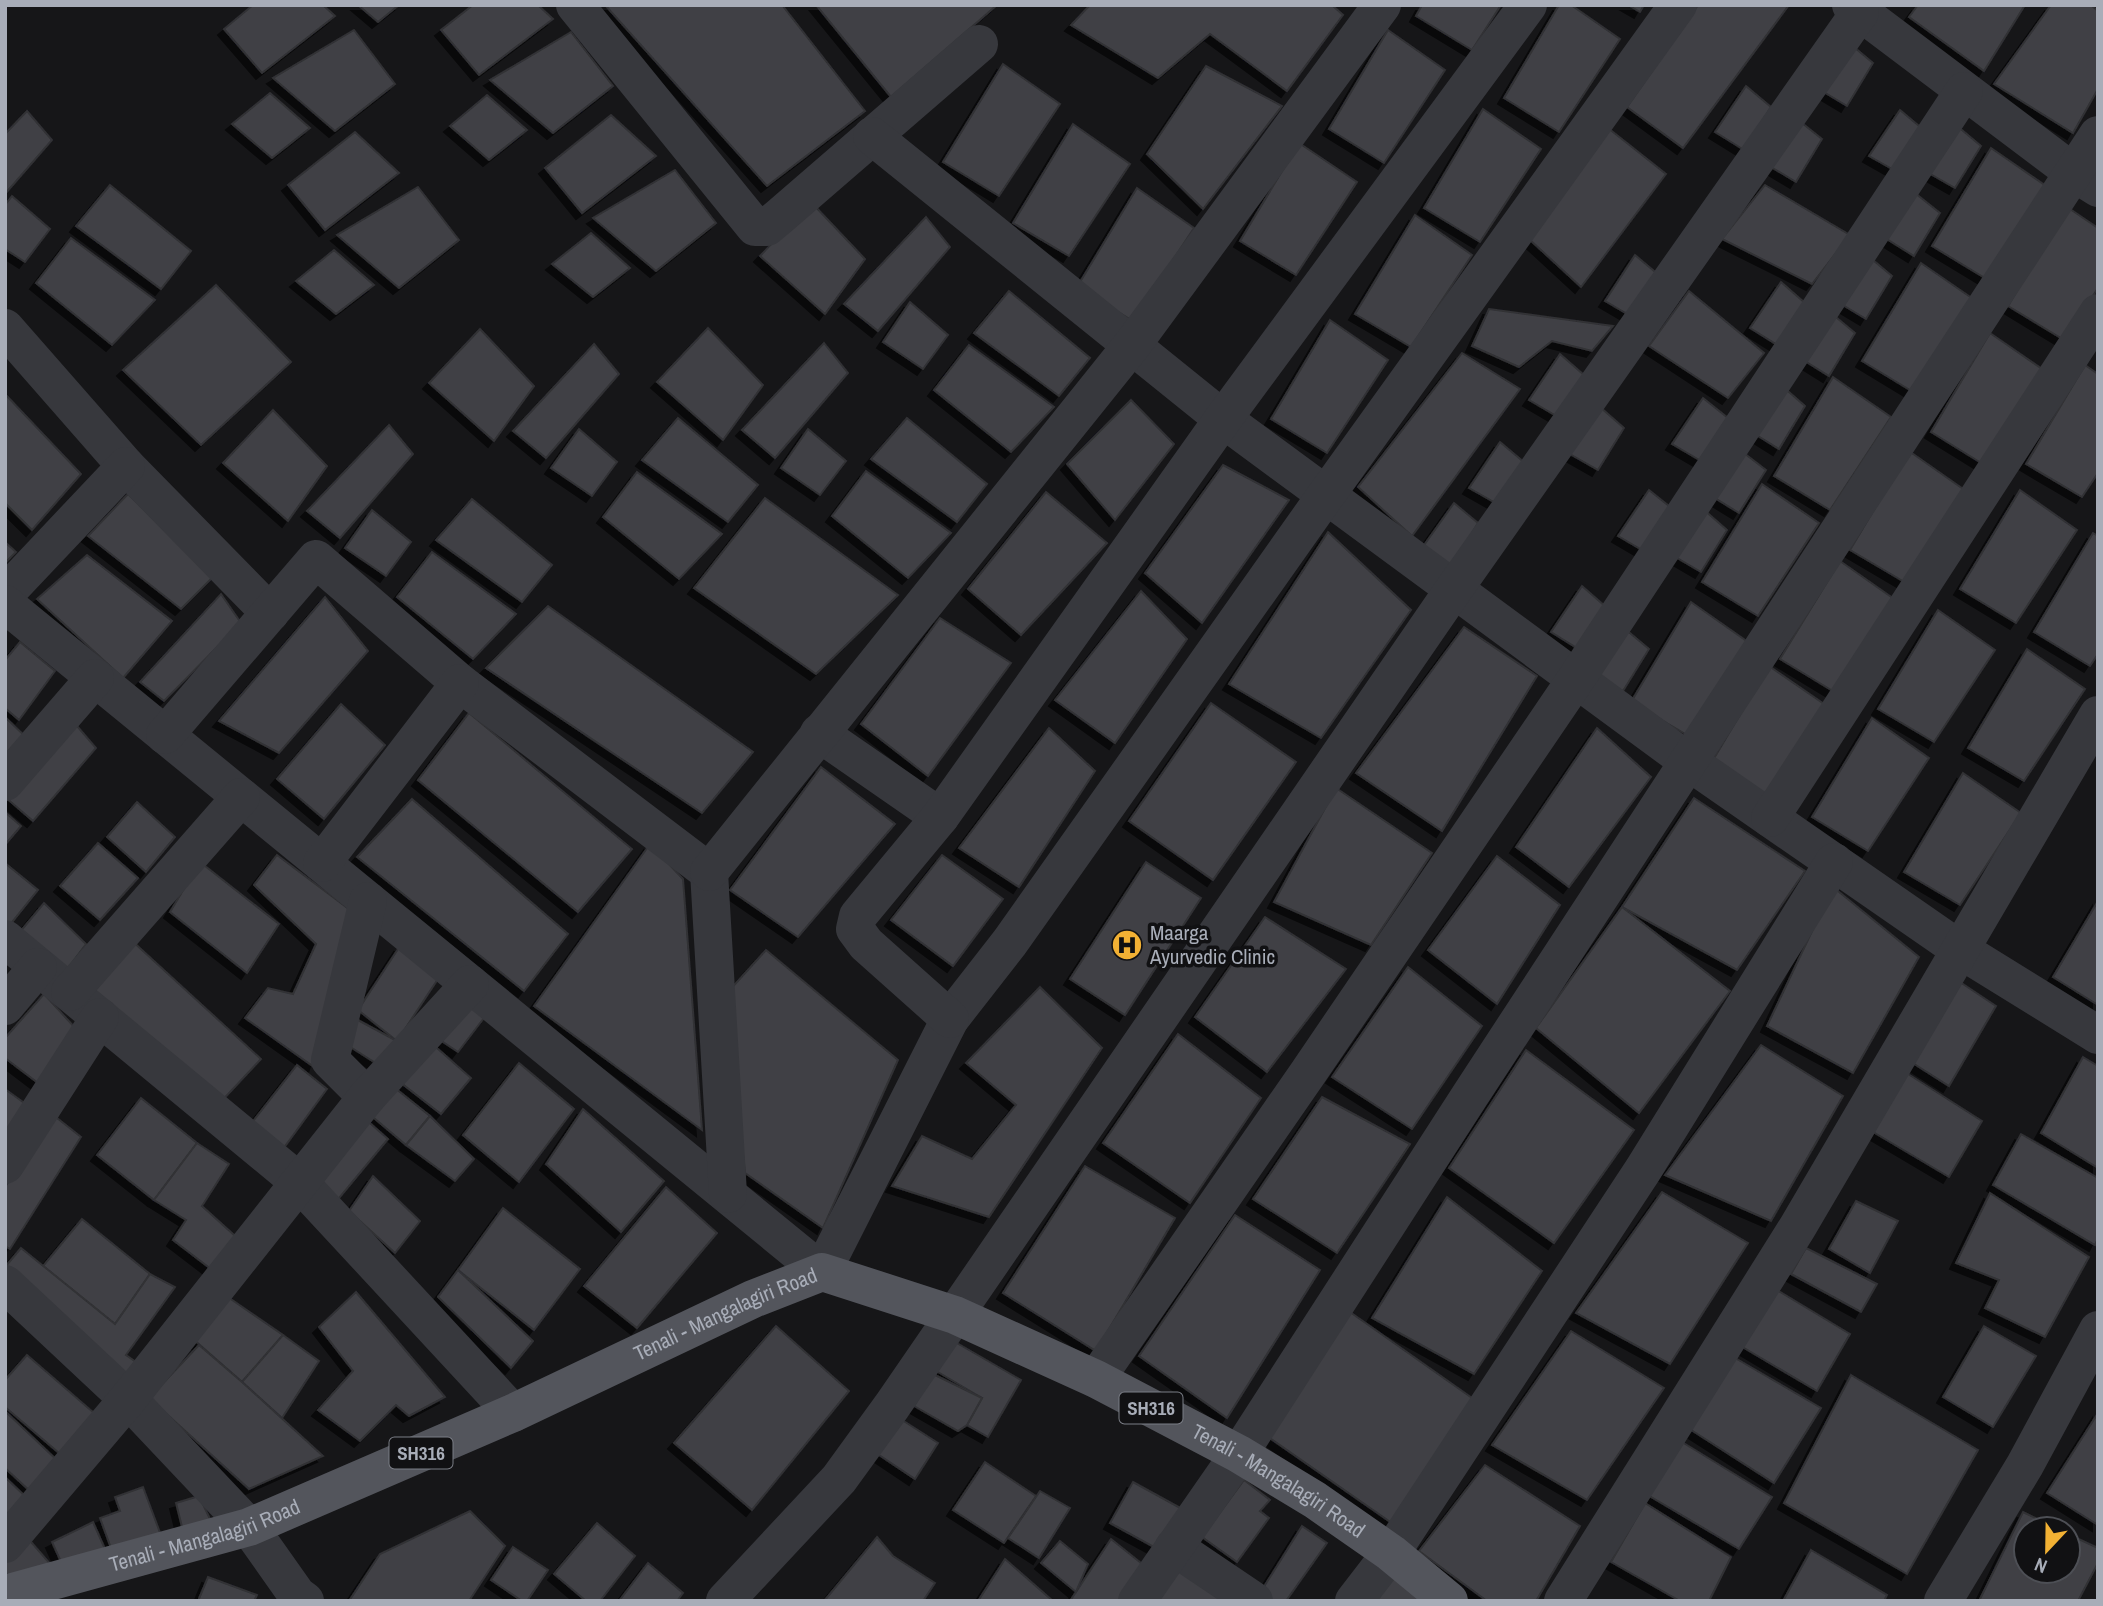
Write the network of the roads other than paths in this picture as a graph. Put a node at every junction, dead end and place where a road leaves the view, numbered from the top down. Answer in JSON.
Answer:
{"nodes":[{"id":1,"x":575,"y":5,"type":"edge"},
{"id":2,"x":1382,"y":5,"type":"edge"},
{"id":3,"x":1528,"y":5,"type":"edge"},
{"id":4,"x":1678,"y":5,"type":"edge"},
{"id":5,"x":1872,"y":13,"type":"edge"},
{"id":6,"x":979,"y":44,"type":"dead end"},
{"id":7,"x":1964,"y":90,"type":"junction"},
{"id":8,"x":2098,"y":135,"type":"edge"},
{"id":9,"x":872,"y":136,"type":"junction"},
{"id":10,"x":2086,"y":181,"type":"edge"},
{"id":11,"x":2098,"y":313,"type":"edge"},
{"id":12,"x":5,"y":328,"type":"edge"},
{"id":13,"x":1132,"y":345,"type":"junction"},
{"id":14,"x":1223,"y":419,"type":"junction"},
{"id":15,"x":126,"y":466,"type":"junction"},
{"id":16,"x":1326,"y":495,"type":"junction"},
{"id":17,"x":1454,"y":589,"type":"junction"},
{"id":18,"x":5,"y":594,"type":"edge"},
{"id":19,"x":5,"y":604,"type":"edge"},
{"id":20,"x":270,"y":613,"type":"junction"},
{"id":21,"x":95,"y":678,"type":"junction"},
{"id":22,"x":1576,"y":679,"type":"junction"},
{"id":23,"x":460,"y":682,"type":"junction"},
{"id":24,"x":2098,"y":715,"type":"edge"},
{"id":25,"x":819,"y":733,"type":"junction"},
{"id":26,"x":165,"y":735,"type":"junction"},
{"id":27,"x":1689,"y":762,"type":"junction"},
{"id":28,"x":5,"y":782,"type":"edge"},
{"id":29,"x":241,"y":797,"type":"junction"},
{"id":30,"x":940,"y":817,"type":"junction"},
{"id":31,"x":1770,"y":818,"type":"junction"},
{"id":32,"x":1833,"y":862,"type":"junction"},
{"id":33,"x":322,"y":863,"type":"junction"},
{"id":34,"x":709,"y":872,"type":"junction"},
{"id":35,"x":368,"y":901,"type":"junction"},
{"id":36,"x":5,"y":939,"type":"edge"},
{"id":37,"x":1959,"y":949,"type":"junction"},
{"id":38,"x":38,"y":967,"type":"junction"},
{"id":39,"x":470,"y":984,"type":"junction"},
{"id":40,"x":69,"y":992,"type":"junction"},
{"id":41,"x":5,"y":1006,"type":"edge"},
{"id":42,"x":100,"y":1017,"type":"junction"},
{"id":43,"x":950,"y":1019,"type":"junction"},
{"id":44,"x":2098,"y":1035,"type":"edge"},
{"id":45,"x":367,"y":1097,"type":"junction"},
{"id":46,"x":5,"y":1166,"type":"edge"},
{"id":47,"x":298,"y":1181,"type":"junction"},
{"id":48,"x":728,"y":1194,"type":"junction"},
{"id":49,"x":822,"y":1272,"type":"junction"},
{"id":50,"x":5,"y":1284,"type":"edge"},
{"id":51,"x":955,"y":1315,"type":"junction"},
{"id":52,"x":2098,"y":1330,"type":"edge"},
{"id":53,"x":1096,"y":1379,"type":"junction"},
{"id":54,"x":128,"y":1399,"type":"junction"},
{"id":55,"x":513,"y":1413,"type":"junction"},
{"id":56,"x":1239,"y":1454,"type":"junction"},
{"id":57,"x":249,"y":1527,"type":"junction"},
{"id":58,"x":5,"y":1544,"type":"edge"},
{"id":59,"x":1174,"y":1547,"type":"junction"},
{"id":60,"x":1391,"y":1553,"type":"junction"},
{"id":61,"x":20,"y":1595,"type":"edge"},
{"id":62,"x":299,"y":1599,"type":"edge"},
{"id":63,"x":725,"y":1601,"type":"edge"},
{"id":64,"x":1137,"y":1601,"type":"edge"},
{"id":65,"x":1254,"y":1601,"type":"edge"},
{"id":66,"x":1354,"y":1601,"type":"edge"},
{"id":67,"x":1449,"y":1601,"type":"edge"},
{"id":68,"x":1563,"y":1601,"type":"edge"},
{"id":69,"x":1943,"y":1601,"type":"edge"}],
"edges":[{"from":1,"to":9,"type":"street"},
{"from":2,"to":13,"type":"street"},
{"from":3,"to":14,"type":"street"},
{"from":4,"to":16,"type":"street"},
{"from":5,"to":7,"type":"street"},
{"from":5,"to":17,"type":"street"},
{"from":6,"to":9,"type":"street"},
{"from":7,"to":10,"type":"street"},
{"from":7,"to":22,"type":"street"},
{"from":8,"to":10,"type":"street"},
{"from":9,"to":13,"type":"street"},
{"from":10,"to":27,"type":"street"},
{"from":11,"to":31,"type":"street"},
{"from":12,"to":15,"type":"street"},
{"from":13,"to":14,"type":"street"},
{"from":13,"to":25,"type":"street"},
{"from":14,"to":16,"type":"street"},
{"from":14,"to":30,"type":"street"},
{"from":15,"to":18,"type":"street"},
{"from":15,"to":20,"type":"street"},
{"from":16,"to":17,"type":"street"},
{"from":16,"to":43,"type":"street"},
{"from":17,"to":22,"type":"street"},
{"from":17,"to":51,"type":"street"},
{"from":19,"to":21,"type":"street"},
{"from":20,"to":23,"type":"street"},
{"from":20,"to":26,"type":"street"},
{"from":21,"to":26,"type":"street"},
{"from":21,"to":28,"type":"street"},
{"from":22,"to":27,"type":"street"},
{"from":22,"to":53,"type":"street"},
{"from":23,"to":33,"type":"street"},
{"from":23,"to":34,"type":"street"},
{"from":24,"to":37,"type":"street"},
{"from":25,"to":30,"type":"street"},
{"from":25,"to":34,"type":"street"},
{"from":26,"to":29,"type":"street"},
{"from":27,"to":31,"type":"street"},
{"from":27,"to":56,"type":"street"},
{"from":29,"to":33,"type":"street"},
{"from":29,"to":40,"type":"street"},
{"from":30,"to":43,"type":"street"},
{"from":31,"to":32,"type":"street"},
{"from":32,"to":37,"type":"street"},
{"from":32,"to":60,"type":"street"},
{"from":33,"to":35,"type":"street"},
{"from":34,"to":48,"type":"street"},
{"from":35,"to":39,"type":"street"},
{"from":35,"to":45,"type":"street"},
{"from":36,"to":38,"type":"street"},
{"from":37,"to":44,"type":"street"},
{"from":37,"to":68,"type":"street"},
{"from":38,"to":40,"type":"street"},
{"from":38,"to":41,"type":"street"},
{"from":39,"to":45,"type":"street"},
{"from":39,"to":48,"type":"street"},
{"from":40,"to":42,"type":"street"},
{"from":42,"to":46,"type":"street"},
{"from":42,"to":47,"type":"street"},
{"from":43,"to":49,"type":"street"},
{"from":45,"to":47,"type":"street"},
{"from":47,"to":54,"type":"street"},
{"from":47,"to":55,"type":"street"},
{"from":48,"to":49,"type":"street"},
{"from":49,"to":51,"type":"main road","name":"Tenali - Mangalagiri Road","number":"SH316"},
{"from":49,"to":55,"type":"main road","name":"Tenali - Mangalagiri Road","number":"SH316"},
{"from":50,"to":54,"type":"street"},
{"from":51,"to":53,"type":"main road","name":"Tenali - Mangalagiri Road","number":"SH316"},
{"from":51,"to":63,"type":"street"},
{"from":52,"to":69,"type":"street"},
{"from":53,"to":56,"type":"main road","name":"Tenali - Mangalagiri Road","number":"SH316"},
{"from":54,"to":57,"type":"street"},
{"from":54,"to":58,"type":"street"},
{"from":55,"to":57,"type":"main road","name":"Tenali - Mangalagiri Road","number":"SH316"},
{"from":56,"to":59,"type":"street"},
{"from":56,"to":60,"type":"main road","name":"Tenali - Mangalagiri Road","number":"SH316"},
{"from":57,"to":61,"type":"main road","name":"Tenali - Mangalagiri Road","number":"SH316"},
{"from":57,"to":62,"type":"street"},
{"from":59,"to":64,"type":"street"},
{"from":59,"to":65,"type":"street"},
{"from":60,"to":66,"type":"street"},
{"from":60,"to":67,"type":"main road","name":"Tenali - Mangalagiri Road","number":"SH316"}]}
